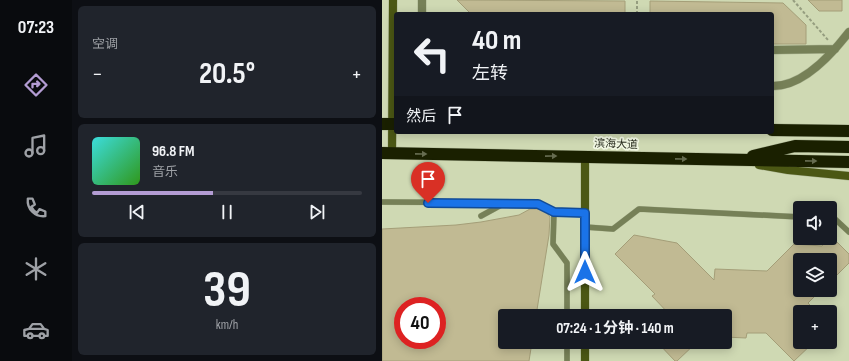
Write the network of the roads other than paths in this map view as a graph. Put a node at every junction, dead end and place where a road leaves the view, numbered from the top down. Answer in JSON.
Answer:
{"nodes":[{"id":1,"x":393,"y":0,"type":"edge"},
{"id":2,"x":422,"y":0,"type":"edge"},
{"id":3,"x":422,"y":12,"type":"edge"},
{"id":4,"x":849,"y":32,"type":"edge"},
{"id":5,"x":835,"y":49,"type":"junction"},
{"id":6,"x":774,"y":50,"type":"edge"},
{"id":7,"x":774,"y":86,"type":"edge"},
{"id":8,"x":390,"y":124,"type":"edge"},
{"id":9,"x":774,"y":130,"type":"edge"},
{"id":10,"x":849,"y":131,"type":"edge"},
{"id":11,"x":849,"y":147,"type":"edge"},
{"id":12,"x":387,"y":153,"type":"edge"},
{"id":13,"x":585,"y":156,"type":"junction"},
{"id":14,"x":735,"y":160,"type":"junction"},
{"id":15,"x":849,"y":162,"type":"edge"},
{"id":16,"x":849,"y":176,"type":"edge"},
{"id":17,"x":382,"y":202,"type":"edge"},
{"id":18,"x":504,"y":203,"type":"junction"},
{"id":19,"x":554,"y":212,"type":"junction"},
{"id":20,"x":585,"y":213,"type":"junction"},
{"id":21,"x":480,"y":216,"type":"dead end"},
{"id":22,"x":793,"y":217,"type":"edge"},
{"id":23,"x":837,"y":221,"type":"edge"},
{"id":24,"x":585,"y":227,"type":"junction"},
{"id":25,"x":849,"y":232,"type":"edge"},
{"id":26,"x":567,"y":309,"type":"edge"},
{"id":27,"x":585,"y":309,"type":"edge"},
{"id":28,"x":567,"y":349,"type":"edge"},
{"id":29,"x":585,"y":349,"type":"edge"},
{"id":30,"x":566,"y":361,"type":"edge"},
{"id":31,"x":585,"y":361,"type":"edge"}],
"edges":[{"from":1,"to":8,"type":"street"},
{"from":2,"to":3,"type":"street"},
{"from":4,"to":5,"type":"street"},
{"from":5,"to":6,"type":"street"},
{"from":5,"to":7,"type":"street"},
{"from":8,"to":12,"type":"street"},
{"from":9,"to":10,"type":"highway"},
{"from":11,"to":14,"type":"highway"},
{"from":12,"to":13,"type":"highway","name":"滨海大道","one_way":true},
{"from":13,"to":14,"type":"highway","name":"滨海大道","one_way":true},
{"from":13,"to":20,"type":"street"},
{"from":14,"to":15,"type":"highway","name":"滨海大道","one_way":true},
{"from":14,"to":16,"type":"street"},
{"from":17,"to":18,"type":"lane"},
{"from":18,"to":19,"type":"lane"},
{"from":18,"to":21,"type":"lane"},
{"from":19,"to":20,"type":"lane"},
{"from":19,"to":26,"type":"lane"},
{"from":20,"to":24,"type":"street"},
{"from":22,"to":24,"type":"lane"},
{"from":23,"to":25,"type":"lane"},
{"from":24,"to":27,"type":"street"},
{"from":28,"to":30,"type":"lane"},
{"from":29,"to":31,"type":"street"}]}
